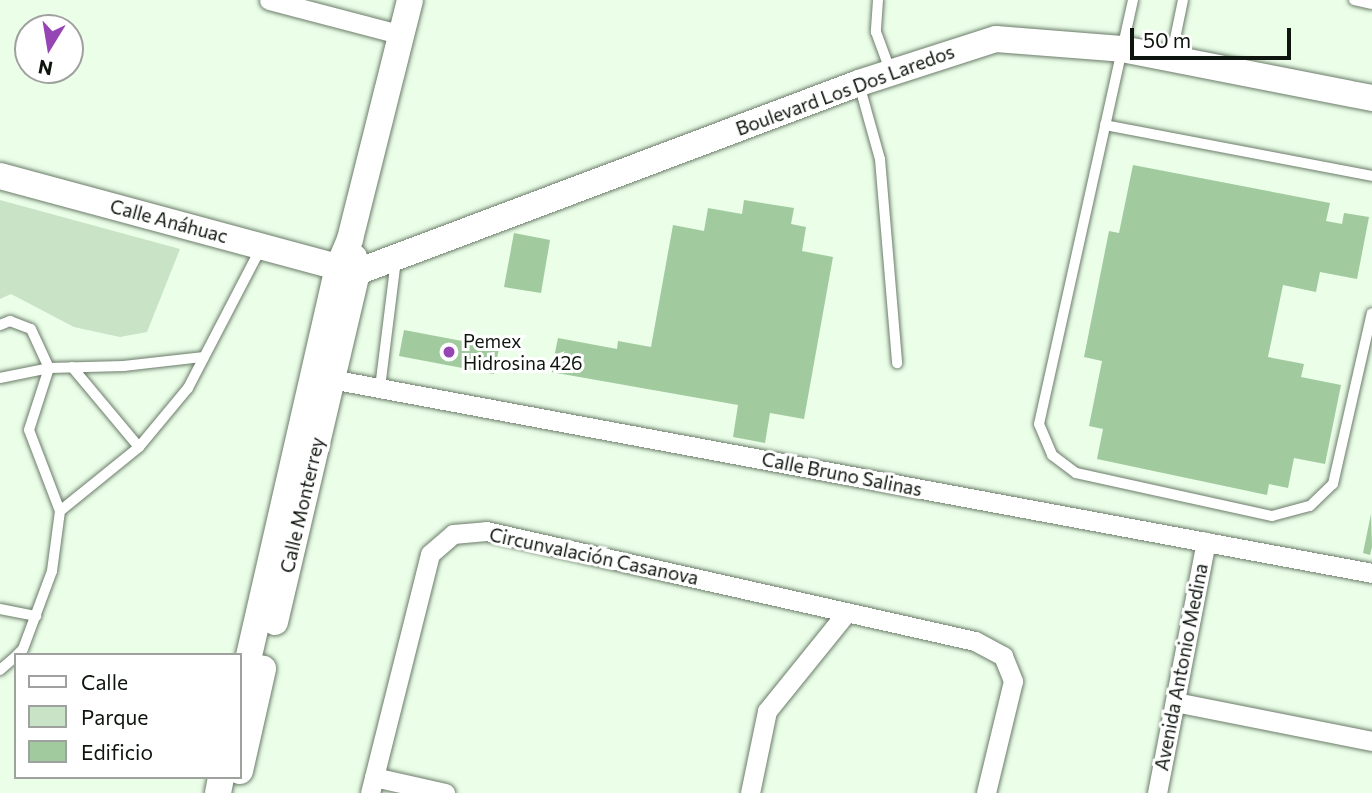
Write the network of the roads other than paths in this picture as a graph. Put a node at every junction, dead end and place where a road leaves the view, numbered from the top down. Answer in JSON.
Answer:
{"nodes":[{"id":1,"x":269,"y":0,"type":"edge"},
{"id":2,"x":410,"y":0,"type":"edge"},
{"id":3,"x":878,"y":0,"type":"edge"},
{"id":4,"x":1133,"y":0,"type":"edge"},
{"id":5,"x":1183,"y":0,"type":"edge"},
{"id":6,"x":1354,"y":0,"type":"edge"},
{"id":7,"x":1372,"y":4,"type":"edge"},
{"id":8,"x":402,"y":35,"type":"junction"},
{"id":9,"x":1122,"y":49,"type":"junction"},
{"id":10,"x":1171,"y":58,"type":"junction"},
{"id":11,"x":891,"y":72,"type":"junction"},
{"id":12,"x":859,"y":83,"type":"junction"},
{"id":13,"x":1372,"y":98,"type":"edge"},
{"id":14,"x":1105,"y":125,"type":"junction"},
{"id":15,"x":0,"y":176,"type":"edge"},
{"id":16,"x":1372,"y":176,"type":"edge"},
{"id":17,"x":262,"y":246,"type":"junction"},
{"id":18,"x":397,"y":257,"type":"junction"},
{"id":19,"x":347,"y":271,"type":"junction"},
{"id":20,"x":1372,"y":313,"type":"edge"},
{"id":21,"x":0,"y":326,"type":"edge"},
{"id":22,"x":203,"y":356,"type":"junction"},
{"id":23,"x":897,"y":363,"type":"dead end"},
{"id":24,"x":72,"y":367,"type":"junction"},
{"id":25,"x":49,"y":368,"type":"junction"},
{"id":26,"x":321,"y":377,"type":"junction"},
{"id":27,"x":0,"y":378,"type":"edge"},
{"id":28,"x":380,"y":388,"type":"junction"},
{"id":29,"x":139,"y":447,"type":"junction"},
{"id":30,"x":60,"y":511,"type":"junction"},
{"id":31,"x":1206,"y":542,"type":"junction"},
{"id":32,"x":1372,"y":573,"type":"edge"},
{"id":33,"x":0,"y":609,"type":"edge"},
{"id":34,"x":847,"y":612,"type":"junction"},
{"id":35,"x":36,"y":616,"type":"junction"},
{"id":36,"x":17,"y":653,"type":"edge"},
{"id":37,"x":14,"y":657,"type":"edge"},
{"id":38,"x":0,"y":670,"type":"edge"},
{"id":39,"x":242,"y":687,"type":"edge"},
{"id":40,"x":1175,"y":702,"type":"junction"},
{"id":41,"x":1372,"y":741,"type":"edge"},
{"id":42,"x":242,"y":761,"type":"edge"},
{"id":43,"x":372,"y":785,"type":"edge"},
{"id":44,"x":445,"y":793,"type":"edge"},
{"id":45,"x":750,"y":793,"type":"edge"},
{"id":46,"x":986,"y":793,"type":"edge"},
{"id":47,"x":1157,"y":793,"type":"edge"}],
"edges":[{"from":1,"to":8,"type":"street"},
{"from":2,"to":8,"type":"street","name":"Calle Monterrey"},
{"from":3,"to":11,"type":"lane"},
{"from":4,"to":9,"type":"lane"},
{"from":5,"to":10,"type":"lane"},
{"from":6,"to":7,"type":"lane"},
{"from":8,"to":19,"type":"street","name":"Calle Monterrey"},
{"from":9,"to":10,"type":"street","name":"Boulevard Los Dos Laredos"},
{"from":9,"to":11,"type":"street","name":"Boulevard Los Dos Laredos"},
{"from":9,"to":14,"type":"lane"},
{"from":10,"to":13,"type":"street","name":"Boulevard Los Dos Laredos"},
{"from":11,"to":12,"type":"street","name":"Boulevard Los Dos Laredos"},
{"from":12,"to":18,"type":"street","name":"Boulevard Los Dos Laredos"},
{"from":12,"to":23,"type":"lane"},
{"from":14,"to":16,"type":"lane"},
{"from":14,"to":20,"type":"lane"},
{"from":15,"to":17,"type":"street","name":"Calle Anáhuac"},
{"from":17,"to":19,"type":"street","name":"Calle Anáhuac"},
{"from":17,"to":22,"type":"lane"},
{"from":18,"to":19,"type":"street","name":"Boulevard Los Dos Laredos"},
{"from":18,"to":28,"type":"lane"},
{"from":19,"to":26,"type":"street","name":"Calle Monterrey"},
{"from":21,"to":25,"type":"lane"},
{"from":22,"to":24,"type":"lane"},
{"from":22,"to":29,"type":"lane"},
{"from":24,"to":25,"type":"lane"},
{"from":24,"to":29,"type":"lane"},
{"from":25,"to":27,"type":"lane"},
{"from":25,"to":30,"type":"lane"},
{"from":26,"to":28,"type":"street","name":"Calle Bruno Salinas"},
{"from":26,"to":39,"type":"street","name":"Calle Monterrey"},
{"from":26,"to":42,"type":"street","name":"Calle Monterrey"},
{"from":28,"to":31,"type":"street","name":"Calle Bruno Salinas"},
{"from":29,"to":30,"type":"lane"},
{"from":30,"to":35,"type":"lane"},
{"from":31,"to":32,"type":"street","name":"Calle Bruno Salinas"},
{"from":31,"to":40,"type":"street","name":"Avenida Antonio Medina"},
{"from":33,"to":35,"type":"lane"},
{"from":34,"to":43,"type":"street","name":"Circunvalación Casanova"},
{"from":34,"to":45,"type":"street"},
{"from":34,"to":46,"type":"street","name":"Circunvalación Casanova"},
{"from":35,"to":36,"type":"lane"},
{"from":37,"to":38,"type":"lane"},
{"from":40,"to":41,"type":"street"},
{"from":40,"to":47,"type":"street","name":"Avenida Antonio Medina"},
{"from":43,"to":44,"type":"street"}]}
